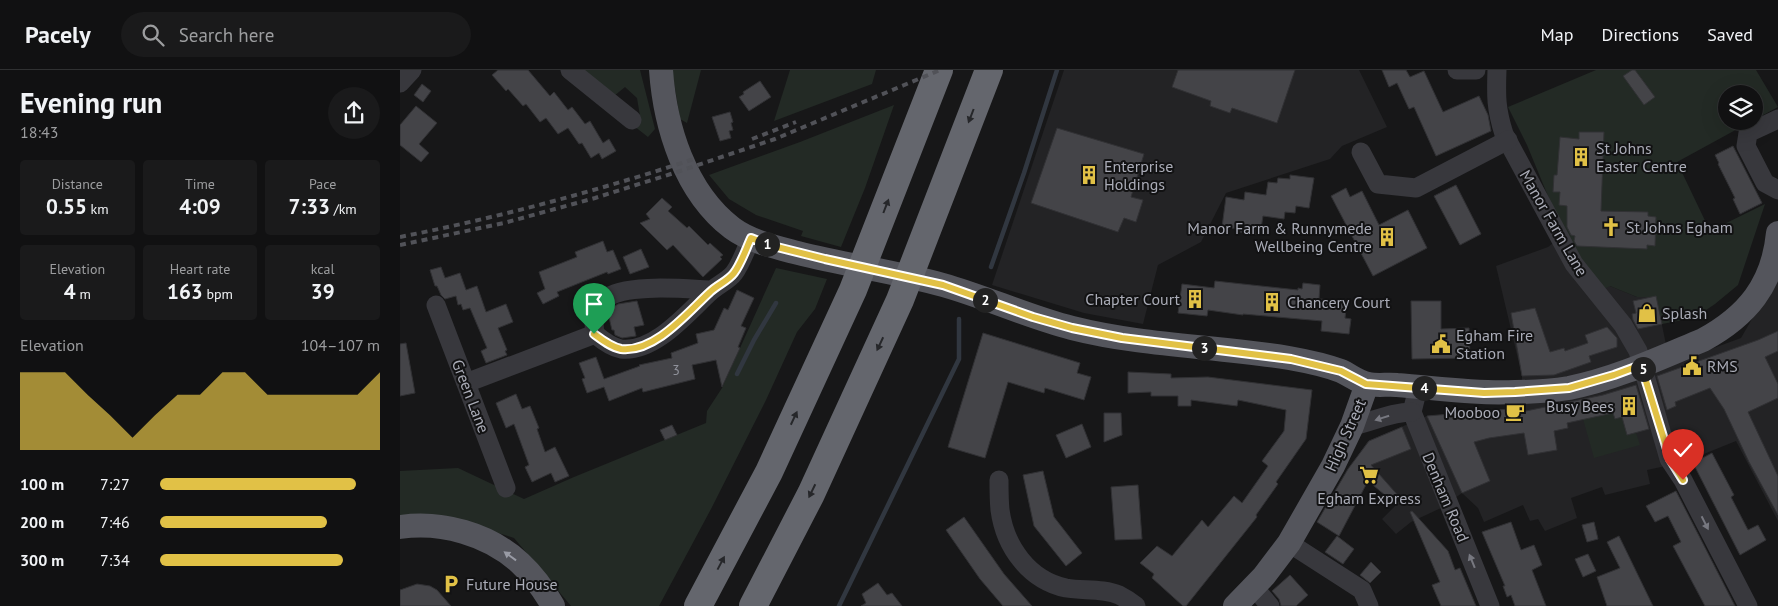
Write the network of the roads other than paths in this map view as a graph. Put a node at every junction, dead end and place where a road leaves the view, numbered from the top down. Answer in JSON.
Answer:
{"nodes":[{"id":1,"x":412,"y":70,"type":"edge"},
{"id":2,"x":570,"y":70,"type":"edge"},
{"id":3,"x":661,"y":70,"type":"edge"},
{"id":4,"x":989,"y":70,"type":"edge"},
{"id":5,"x":1457,"y":70,"type":"edge"},
{"id":6,"x":1476,"y":70,"type":"edge"},
{"id":7,"x":1498,"y":70,"type":"edge"},
{"id":8,"x":935,"y":81,"type":"edge"},
{"id":9,"x":400,"y":82,"type":"edge"},
{"id":10,"x":628,"y":111,"type":"dead end"},
{"id":11,"x":1778,"y":119,"type":"edge"},
{"id":12,"x":1508,"y":140,"type":"junction"},
{"id":13,"x":1362,"y":152,"type":"dead end"},
{"id":14,"x":1778,"y":190,"type":"edge"},
{"id":15,"x":1778,"y":233,"type":"edge"},
{"id":16,"x":751,"y":238,"type":"junction"},
{"id":17,"x":1773,"y":276,"type":"edge"},
{"id":18,"x":711,"y":290,"type":"junction"},
{"id":19,"x":436,"y":304,"type":"dead end"},
{"id":20,"x":594,"y":334,"type":"junction"},
{"id":21,"x":1641,"y":365,"type":"junction"},
{"id":22,"x":466,"y":383,"type":"junction"},
{"id":23,"x":1366,"y":384,"type":"junction"},
{"id":24,"x":1418,"y":388,"type":"junction"},
{"id":25,"x":1412,"y":412,"type":"junction"},
{"id":26,"x":1352,"y":426,"type":"junction"},
{"id":27,"x":998,"y":480,"type":"dead end"},
{"id":28,"x":506,"y":488,"type":"dead end"},
{"id":29,"x":400,"y":527,"type":"edge"},
{"id":30,"x":1290,"y":543,"type":"junction"},
{"id":31,"x":1254,"y":586,"type":"junction"},
{"id":32,"x":553,"y":606,"type":"edge"},
{"id":33,"x":698,"y":606,"type":"edge"},
{"id":34,"x":752,"y":606,"type":"edge"},
{"id":35,"x":1136,"y":606,"type":"edge"},
{"id":36,"x":1235,"y":606,"type":"edge"},
{"id":37,"x":1270,"y":606,"type":"edge"},
{"id":38,"x":1369,"y":606,"type":"edge"},
{"id":39,"x":1490,"y":606,"type":"edge"},
{"id":40,"x":1748,"y":606,"type":"edge"}],
"edges":[{"from":1,"to":9,"type":"street"},
{"from":2,"to":10,"type":"street"},
{"from":3,"to":16,"type":"main road"},
{"from":4,"to":34,"type":"highway","one_way":true},
{"from":5,"to":6,"type":"street"},
{"from":7,"to":12,"type":"street","name":"Manor Farm Lane"},
{"from":33,"to":8,"type":"highway","one_way":true},
{"from":11,"to":14,"type":"street"},
{"from":12,"to":13,"type":"street"},
{"from":12,"to":21,"type":"street","name":"Manor Farm Lane"},
{"from":15,"to":17,"type":"main road","name":"High Street"},
{"from":16,"to":18,"type":"street"},
{"from":16,"to":23,"type":"main road"},
{"from":17,"to":21,"type":"main road","name":"High Street"},
{"from":18,"to":20,"type":"street"},
{"from":18,"to":20,"type":"street"},
{"from":19,"to":22,"type":"street","name":"Green Lane"},
{"from":20,"to":22,"type":"street"},
{"from":21,"to":24,"type":"main road","name":"High Street"},
{"from":21,"to":40,"type":"street","name":"Manor Farm Lane","one_way":true},
{"from":22,"to":28,"type":"street","name":"Green Lane"},
{"from":23,"to":24,"type":"main road","name":"High Street"},
{"from":23,"to":26,"type":"main road","name":"High Street"},
{"from":24,"to":25,"type":"street"},
{"from":25,"to":26,"type":"street","one_way":true},
{"from":39,"to":25,"type":"street","name":"Denham Road","one_way":true},
{"from":26,"to":30,"type":"main road","name":"High Street"},
{"from":27,"to":35,"type":"street"},
{"from":32,"to":29,"type":"main road","one_way":true},
{"from":30,"to":31,"type":"main road","name":"High Street"},
{"from":30,"to":38,"type":"street"},
{"from":31,"to":36,"type":"main road","name":"High Street"},
{"from":31,"to":37,"type":"street"}]}
